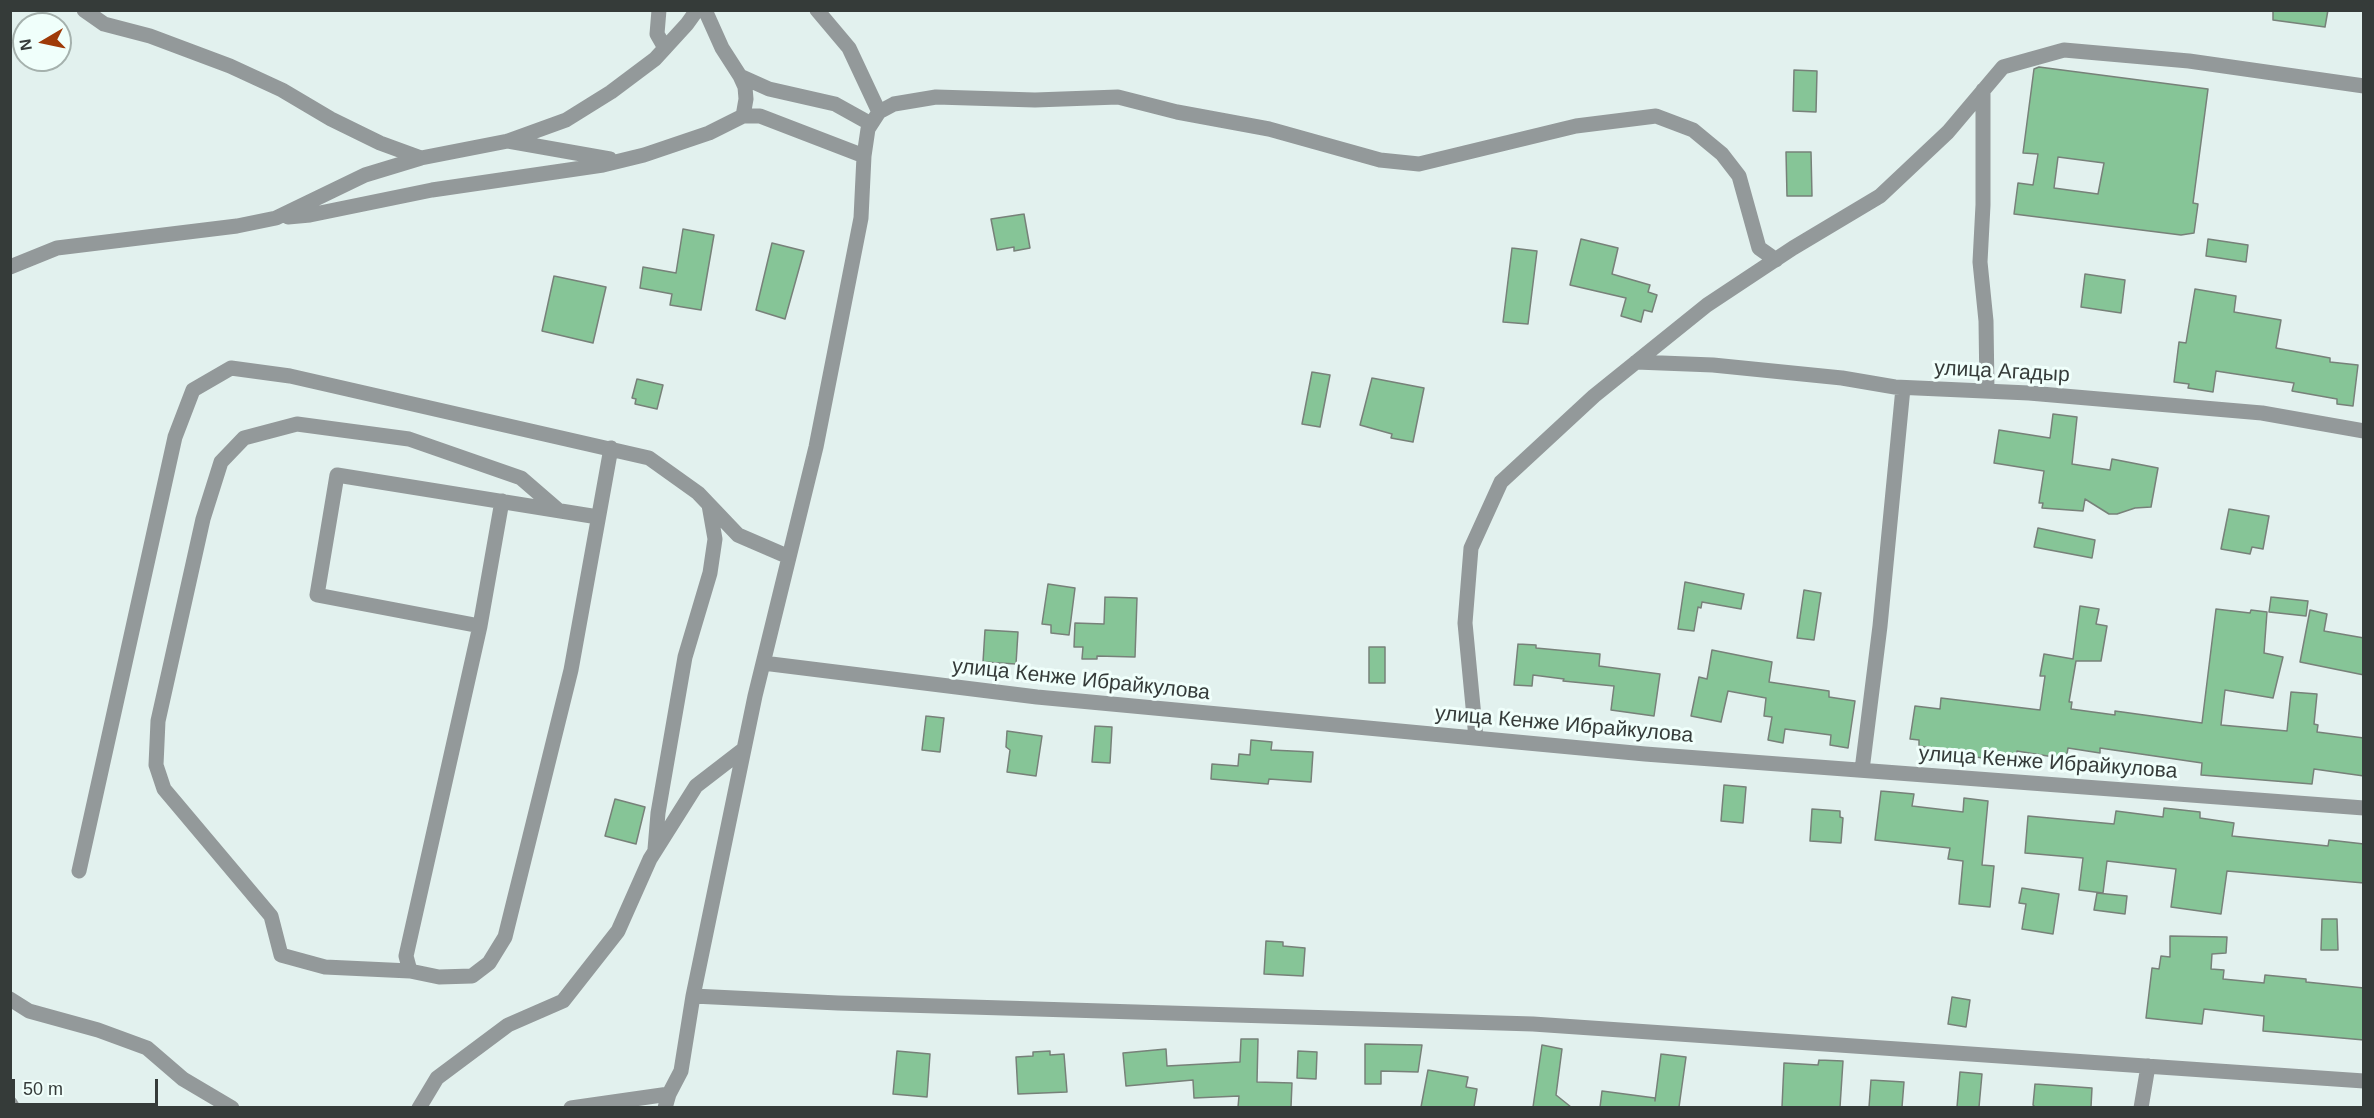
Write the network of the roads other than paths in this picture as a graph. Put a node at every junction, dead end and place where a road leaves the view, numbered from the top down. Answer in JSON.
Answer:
{"nodes":[{"id":1,"x":84,"y":10,"type":"edge"},
{"id":2,"x":659,"y":10,"type":"edge"},
{"id":3,"x":697,"y":10,"type":"edge"},
{"id":4,"x":705,"y":10,"type":"edge"},
{"id":5,"x":817,"y":10,"type":"edge"},
{"id":6,"x":666,"y":48,"type":"junction"},
{"id":7,"x":740,"y":76,"type":"junction"},
{"id":8,"x":2364,"y":86,"type":"edge"},
{"id":9,"x":1983,"y":90,"type":"junction"},
{"id":10,"x":743,"y":116,"type":"junction"},
{"id":11,"x":875,"y":118,"type":"junction"},
{"id":12,"x":508,"y":141,"type":"junction"},
{"id":13,"x":864,"y":156,"type":"junction"},
{"id":14,"x":421,"y":158,"type":"junction"},
{"id":15,"x":619,"y":161,"type":"junction"},
{"id":16,"x":276,"y":218,"type":"junction"},
{"id":17,"x":1776,"y":260,"type":"junction"},
{"id":18,"x":10,"y":267,"type":"edge"},
{"id":19,"x":1636,"y":362,"type":"junction"},
{"id":20,"x":1903,"y":388,"type":"junction"},
{"id":21,"x":1987,"y":391,"type":"junction"},
{"id":22,"x":2364,"y":432,"type":"edge"},
{"id":23,"x":610,"y":448,"type":"junction"},
{"id":24,"x":502,"y":501,"type":"junction"},
{"id":25,"x":709,"y":505,"type":"junction"},
{"id":26,"x":558,"y":510,"type":"junction"},
{"id":27,"x":598,"y":517,"type":"junction"},
{"id":28,"x":789,"y":557,"type":"junction"},
{"id":29,"x":480,"y":626,"type":"junction"},
{"id":30,"x":763,"y":663,"type":"junction"},
{"id":31,"x":1476,"y":738,"type":"junction"},
{"id":32,"x":744,"y":749,"type":"junction"},
{"id":33,"x":1862,"y":770,"type":"junction"},
{"id":34,"x":2364,"y":808,"type":"edge"},
{"id":35,"x":655,"y":852,"type":"junction"},
{"id":36,"x":79,"y":871,"type":"dead end"},
{"id":37,"x":410,"y":971,"type":"junction"},
{"id":38,"x":693,"y":996,"type":"junction"},
{"id":39,"x":10,"y":999,"type":"edge"},
{"id":40,"x":2148,"y":1066,"type":"junction"},
{"id":41,"x":2364,"y":1081,"type":"edge"},
{"id":42,"x":10,"y":1103,"type":"edge"},
{"id":43,"x":670,"y":1103,"type":"edge"},
{"id":44,"x":13,"y":1107,"type":"edge"},
{"id":45,"x":232,"y":1107,"type":"edge"},
{"id":46,"x":419,"y":1107,"type":"edge"},
{"id":47,"x":571,"y":1107,"type":"edge"},
{"id":48,"x":2141,"y":1107,"type":"edge"}],
"edges":[{"from":1,"to":14,"type":"street"},
{"from":2,"to":6,"type":"street"},
{"from":3,"to":6,"type":"street"},
{"from":4,"to":7,"type":"street"},
{"from":5,"to":11,"type":"street"},
{"from":6,"to":12,"type":"street"},
{"from":7,"to":10,"type":"street"},
{"from":7,"to":11,"type":"street"},
{"from":8,"to":9,"type":"street"},
{"from":9,"to":17,"type":"street"},
{"from":9,"to":21,"type":"street"},
{"from":10,"to":13,"type":"street"},
{"from":10,"to":15,"type":"street"},
{"from":11,"to":13,"type":"street"},
{"from":11,"to":17,"type":"street"},
{"from":12,"to":14,"type":"street"},
{"from":12,"to":15,"type":"street"},
{"from":13,"to":28,"type":"street"},
{"from":14,"to":16,"type":"street"},
{"from":15,"to":16,"type":"street"},
{"from":16,"to":18,"type":"street"},
{"from":17,"to":19,"type":"street"},
{"from":19,"to":20,"type":"street","name":"улица Агадыр"},
{"from":19,"to":31,"type":"street"},
{"from":20,"to":21,"type":"street","name":"улица Агадыр"},
{"from":20,"to":33,"type":"street"},
{"from":21,"to":22,"type":"street","name":"улица Агадыр"},
{"from":23,"to":25,"type":"street"},
{"from":23,"to":27,"type":"street"},
{"from":23,"to":36,"type":"street"},
{"from":24,"to":26,"type":"street"},
{"from":24,"to":29,"type":"street"},
{"from":24,"to":29,"type":"street"},
{"from":25,"to":28,"type":"street"},
{"from":25,"to":35,"type":"street"},
{"from":26,"to":27,"type":"street"},
{"from":26,"to":37,"type":"street"},
{"from":27,"to":37,"type":"street"},
{"from":28,"to":30,"type":"street"},
{"from":29,"to":37,"type":"street"},
{"from":30,"to":31,"type":"street","name":"улица Кенже Ибрайкулова"},
{"from":30,"to":32,"type":"street"},
{"from":31,"to":33,"type":"street","name":"улица Кенже Ибрайкулова"},
{"from":32,"to":35,"type":"street"},
{"from":32,"to":38,"type":"street"},
{"from":33,"to":34,"type":"street","name":"улица Кенже Ибрайкулова"},
{"from":35,"to":46,"type":"street"},
{"from":38,"to":40,"type":"street"},
{"from":38,"to":43,"type":"street"},
{"from":39,"to":45,"type":"street"},
{"from":40,"to":41,"type":"street"},
{"from":40,"to":48,"type":"street"},
{"from":42,"to":44,"type":"street"},
{"from":43,"to":47,"type":"street"}]}
